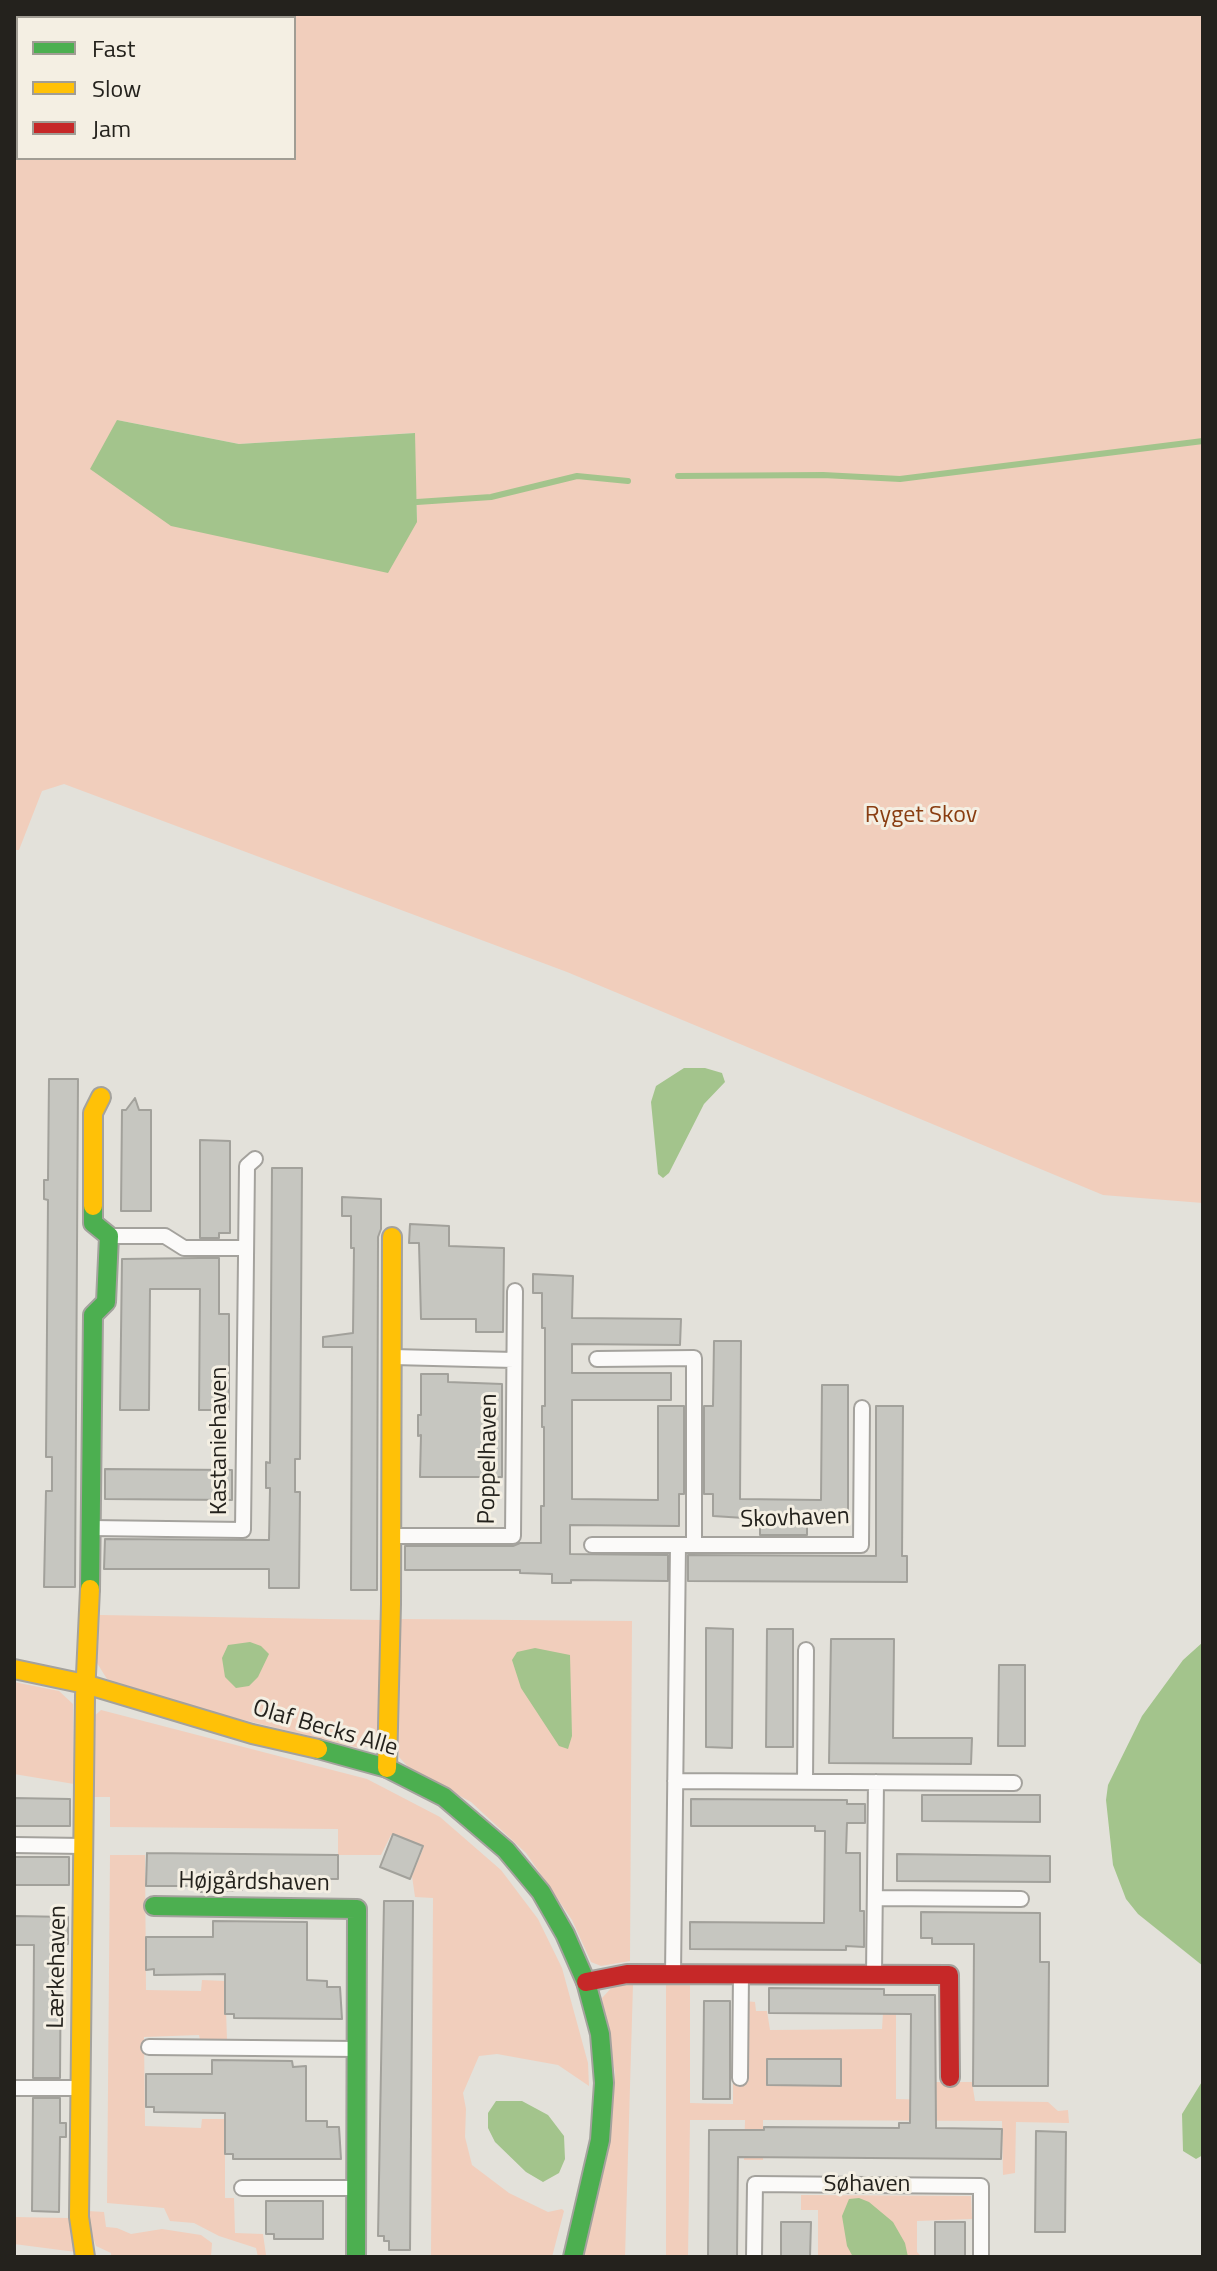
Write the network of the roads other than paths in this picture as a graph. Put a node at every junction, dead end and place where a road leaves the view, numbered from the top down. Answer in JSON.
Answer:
{"nodes":[{"id":1,"x":101,"y":1097,"type":"dead end"},
{"id":2,"x":255,"y":1159,"type":"dead end"},
{"id":3,"x":109,"y":1236,"type":"junction"},
{"id":4,"x":392,"y":1237,"type":"dead end"},
{"id":5,"x":246,"y":1248,"type":"junction"},
{"id":6,"x":515,"y":1291,"type":"dead end"},
{"id":7,"x":393,"y":1357,"type":"junction"},
{"id":8,"x":597,"y":1359,"type":"dead end"},
{"id":9,"x":514,"y":1360,"type":"junction"},
{"id":10,"x":862,"y":1408,"type":"dead end"},
{"id":11,"x":91,"y":1528,"type":"junction"},
{"id":12,"x":392,"y":1536,"type":"junction"},
{"id":13,"x":592,"y":1545,"type":"dead end"},
{"id":14,"x":678,"y":1545,"type":"junction"},
{"id":15,"x":694,"y":1545,"type":"junction"},
{"id":16,"x":806,"y":1650,"type":"dead end"},
{"id":17,"x":14,"y":1669,"type":"edge"},
{"id":18,"x":85,"y":1684,"type":"junction"},
{"id":19,"x":387,"y":1768,"type":"junction"},
{"id":20,"x":675,"y":1781,"type":"junction"},
{"id":21,"x":805,"y":1782,"type":"junction"},
{"id":22,"x":876,"y":1782,"type":"junction"},
{"id":23,"x":1014,"y":1783,"type":"dead end"},
{"id":24,"x":14,"y":1845,"type":"edge"},
{"id":25,"x":83,"y":1846,"type":"junction"},
{"id":26,"x":875,"y":1898,"type":"junction"},
{"id":27,"x":1021,"y":1899,"type":"dead end"},
{"id":28,"x":154,"y":1906,"type":"dead end"},
{"id":29,"x":673,"y":1974,"type":"junction"},
{"id":30,"x":741,"y":1974,"type":"junction"},
{"id":31,"x":874,"y":1975,"type":"junction"},
{"id":32,"x":586,"y":1982,"type":"junction"},
{"id":33,"x":149,"y":2047,"type":"dead end"},
{"id":34,"x":357,"y":2049,"type":"junction"},
{"id":35,"x":950,"y":2077,"type":"dead end"},
{"id":36,"x":740,"y":2078,"type":"dead end"},
{"id":37,"x":14,"y":2088,"type":"edge"},
{"id":38,"x":80,"y":2088,"type":"junction"},
{"id":39,"x":242,"y":2188,"type":"dead end"},
{"id":40,"x":356,"y":2188,"type":"junction"},
{"id":41,"x":85,"y":2257,"type":"edge"},
{"id":42,"x":356,"y":2257,"type":"edge"},
{"id":43,"x":573,"y":2257,"type":"edge"},
{"id":44,"x":754,"y":2257,"type":"edge"},
{"id":45,"x":981,"y":2257,"type":"edge"}],
"edges":[{"from":1,"to":3,"type":"street"},
{"from":2,"to":5,"type":"street","name":"Kastaniehaven"},
{"from":3,"to":5,"type":"street"},
{"from":3,"to":11,"type":"street"},
{"from":4,"to":7,"type":"street"},
{"from":5,"to":11,"type":"street","name":"Kastaniehaven"},
{"from":6,"to":9,"type":"street","name":"Poppelhaven"},
{"from":7,"to":9,"type":"street","name":"Poppelhaven"},
{"from":7,"to":12,"type":"street"},
{"from":8,"to":15,"type":"street"},
{"from":9,"to":12,"type":"street","name":"Poppelhaven"},
{"from":10,"to":15,"type":"street","name":"Skovhaven"},
{"from":11,"to":18,"type":"street"},
{"from":12,"to":19,"type":"street"},
{"from":13,"to":14,"type":"street","name":"Skovhaven"},
{"from":14,"to":15,"type":"street","name":"Skovhaven"},
{"from":14,"to":20,"type":"street"},
{"from":16,"to":21,"type":"street"},
{"from":17,"to":18,"type":"street","name":"Olaf Becks Alle"},
{"from":18,"to":19,"type":"street","name":"Olaf Becks Alle"},
{"from":18,"to":25,"type":"street","name":"Lærkehaven"},
{"from":19,"to":32,"type":"street","name":"Olaf Becks Alle"},
{"from":20,"to":21,"type":"street"},
{"from":20,"to":29,"type":"street"},
{"from":21,"to":22,"type":"street"},
{"from":22,"to":23,"type":"street"},
{"from":22,"to":26,"type":"street"},
{"from":24,"to":25,"type":"street"},
{"from":25,"to":38,"type":"street","name":"Lærkehaven"},
{"from":26,"to":27,"type":"street"},
{"from":26,"to":31,"type":"street"},
{"from":28,"to":34,"type":"street","name":"Højgårdshaven"},
{"from":29,"to":30,"type":"street"},
{"from":29,"to":32,"type":"street"},
{"from":30,"to":31,"type":"street"},
{"from":30,"to":36,"type":"street"},
{"from":31,"to":35,"type":"street"},
{"from":32,"to":43,"type":"street","name":"Olaf Becks Alle"},
{"from":33,"to":34,"type":"street"},
{"from":34,"to":40,"type":"street","name":"Højgårdshaven"},
{"from":37,"to":38,"type":"street"},
{"from":38,"to":41,"type":"street","name":"Lærkehaven"},
{"from":39,"to":40,"type":"street"},
{"from":40,"to":42,"type":"street","name":"Højgårdshaven"},
{"from":44,"to":45,"type":"street","name":"Søhaven"}]}
